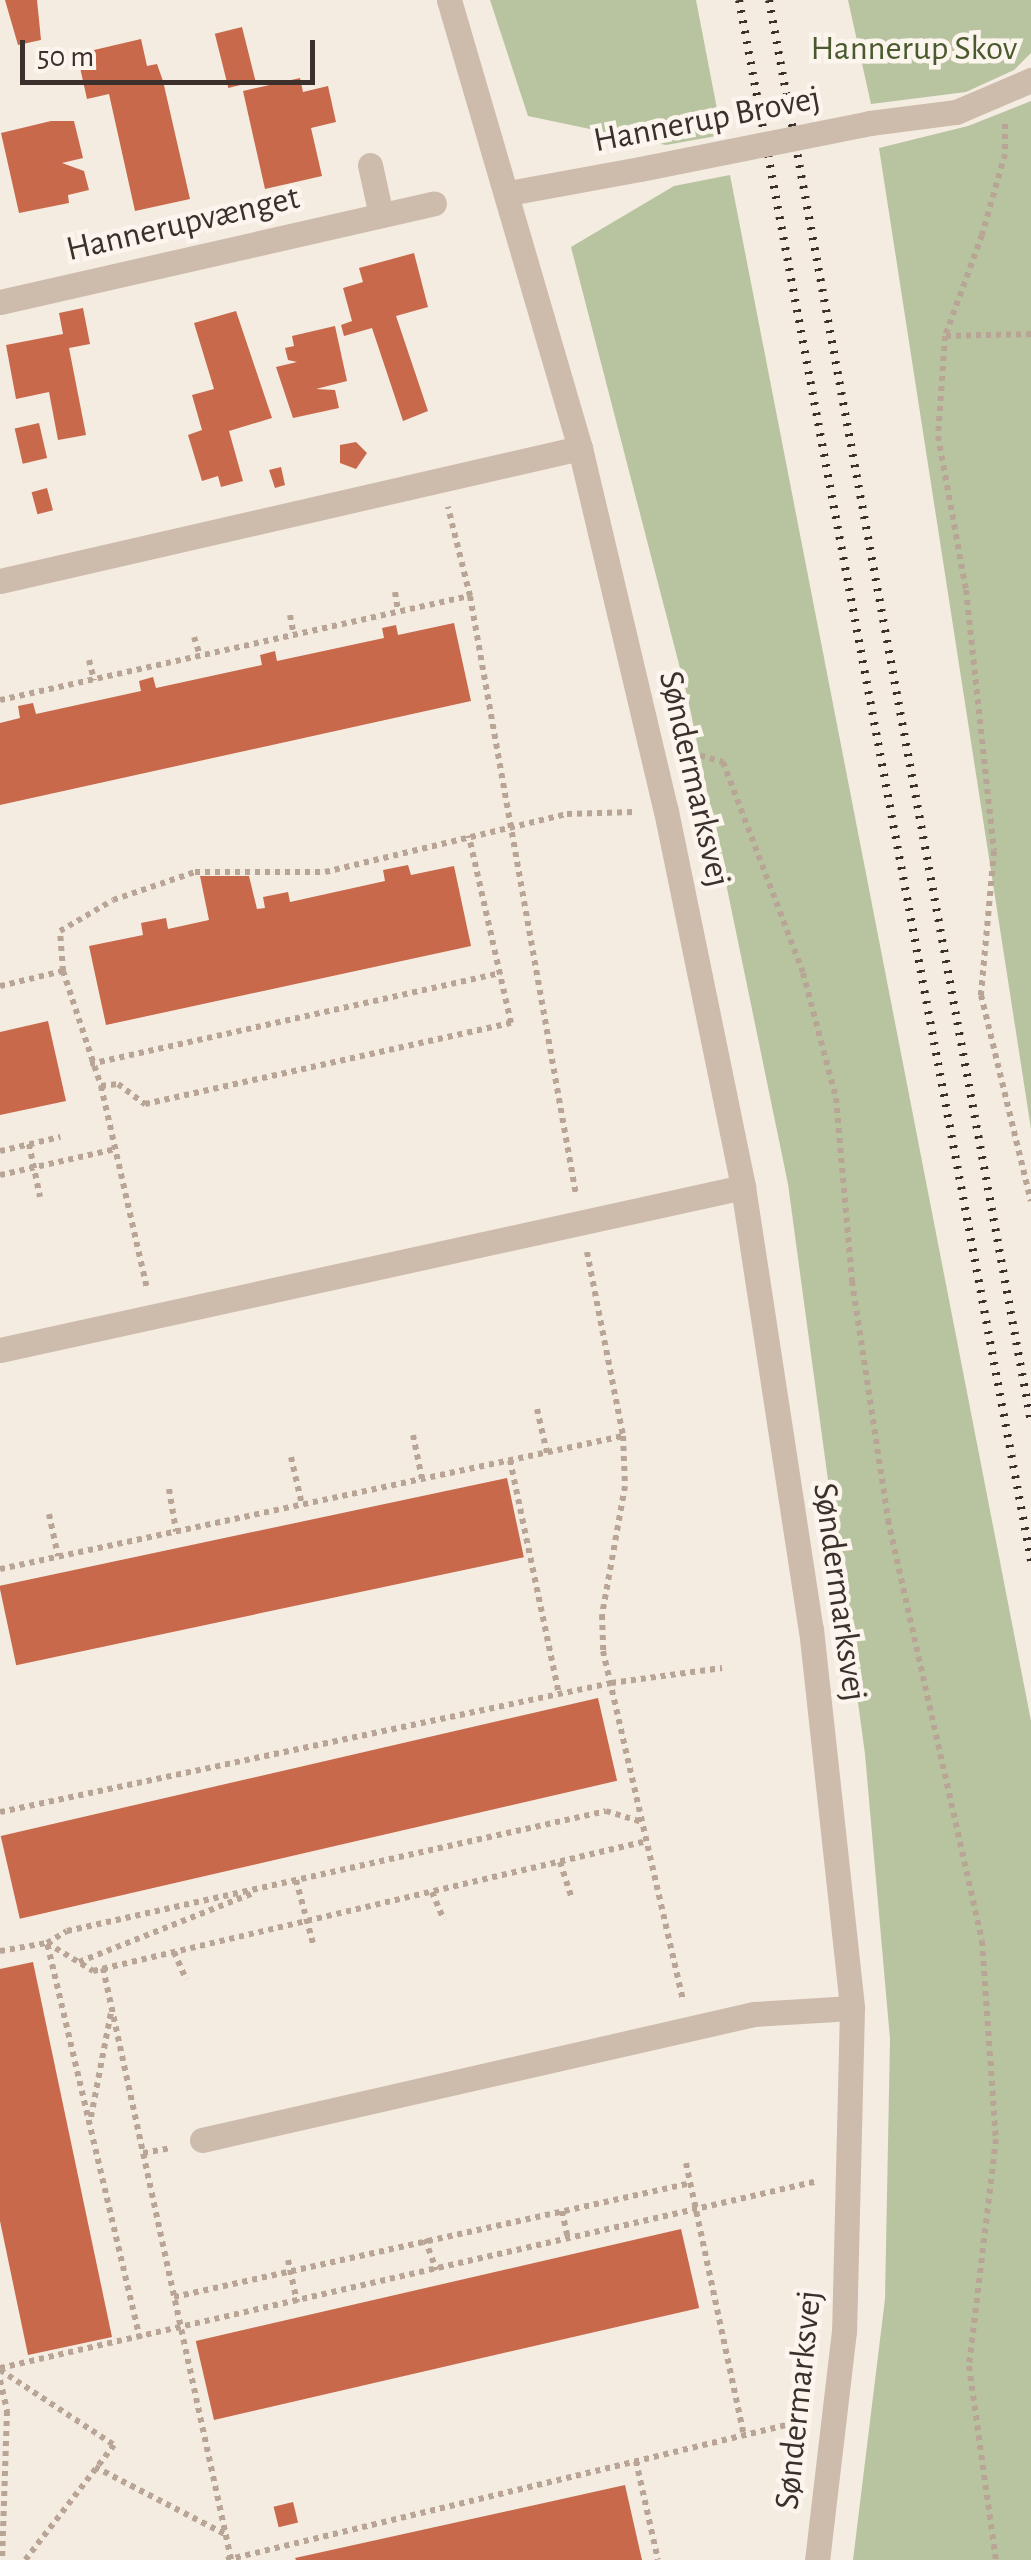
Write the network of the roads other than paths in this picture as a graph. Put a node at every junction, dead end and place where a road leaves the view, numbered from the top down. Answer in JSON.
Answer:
{"nodes":[{"id":1,"x":450,"y":0,"type":"edge"},
{"id":2,"x":1031,"y":80,"type":"edge"},
{"id":3,"x":370,"y":165,"type":"dead end"},
{"id":4,"x":509,"y":193,"type":"junction"},
{"id":5,"x":434,"y":203,"type":"dead end"},
{"id":6,"x":381,"y":215,"type":"junction"},
{"id":7,"x":0,"y":302,"type":"edge"},
{"id":8,"x":580,"y":448,"type":"junction"},
{"id":9,"x":0,"y":581,"type":"edge"},
{"id":10,"x":743,"y":1187,"type":"junction"},
{"id":11,"x":0,"y":1350,"type":"edge"},
{"id":12,"x":852,"y":2008,"type":"junction"},
{"id":13,"x":202,"y":2140,"type":"dead end"},
{"id":14,"x":818,"y":2560,"type":"edge"}],
"edges":[{"from":1,"to":4,"type":"street","name":"Søndermarksvej"},
{"from":2,"to":4,"type":"street","name":"Hannerup Brovej","bridge":true},
{"from":3,"to":6,"type":"street"},
{"from":4,"to":8,"type":"street","name":"Søndermarksvej"},
{"from":5,"to":6,"type":"street","name":"Hannerupvænget"},
{"from":6,"to":7,"type":"street","name":"Hannerupvænget"},
{"from":8,"to":9,"type":"street"},
{"from":8,"to":10,"type":"street","name":"Søndermarksvej"},
{"from":10,"to":11,"type":"street"},
{"from":10,"to":12,"type":"street","name":"Søndermarksvej"},
{"from":12,"to":13,"type":"street"},
{"from":12,"to":14,"type":"street","name":"Søndermarksvej"}]}
